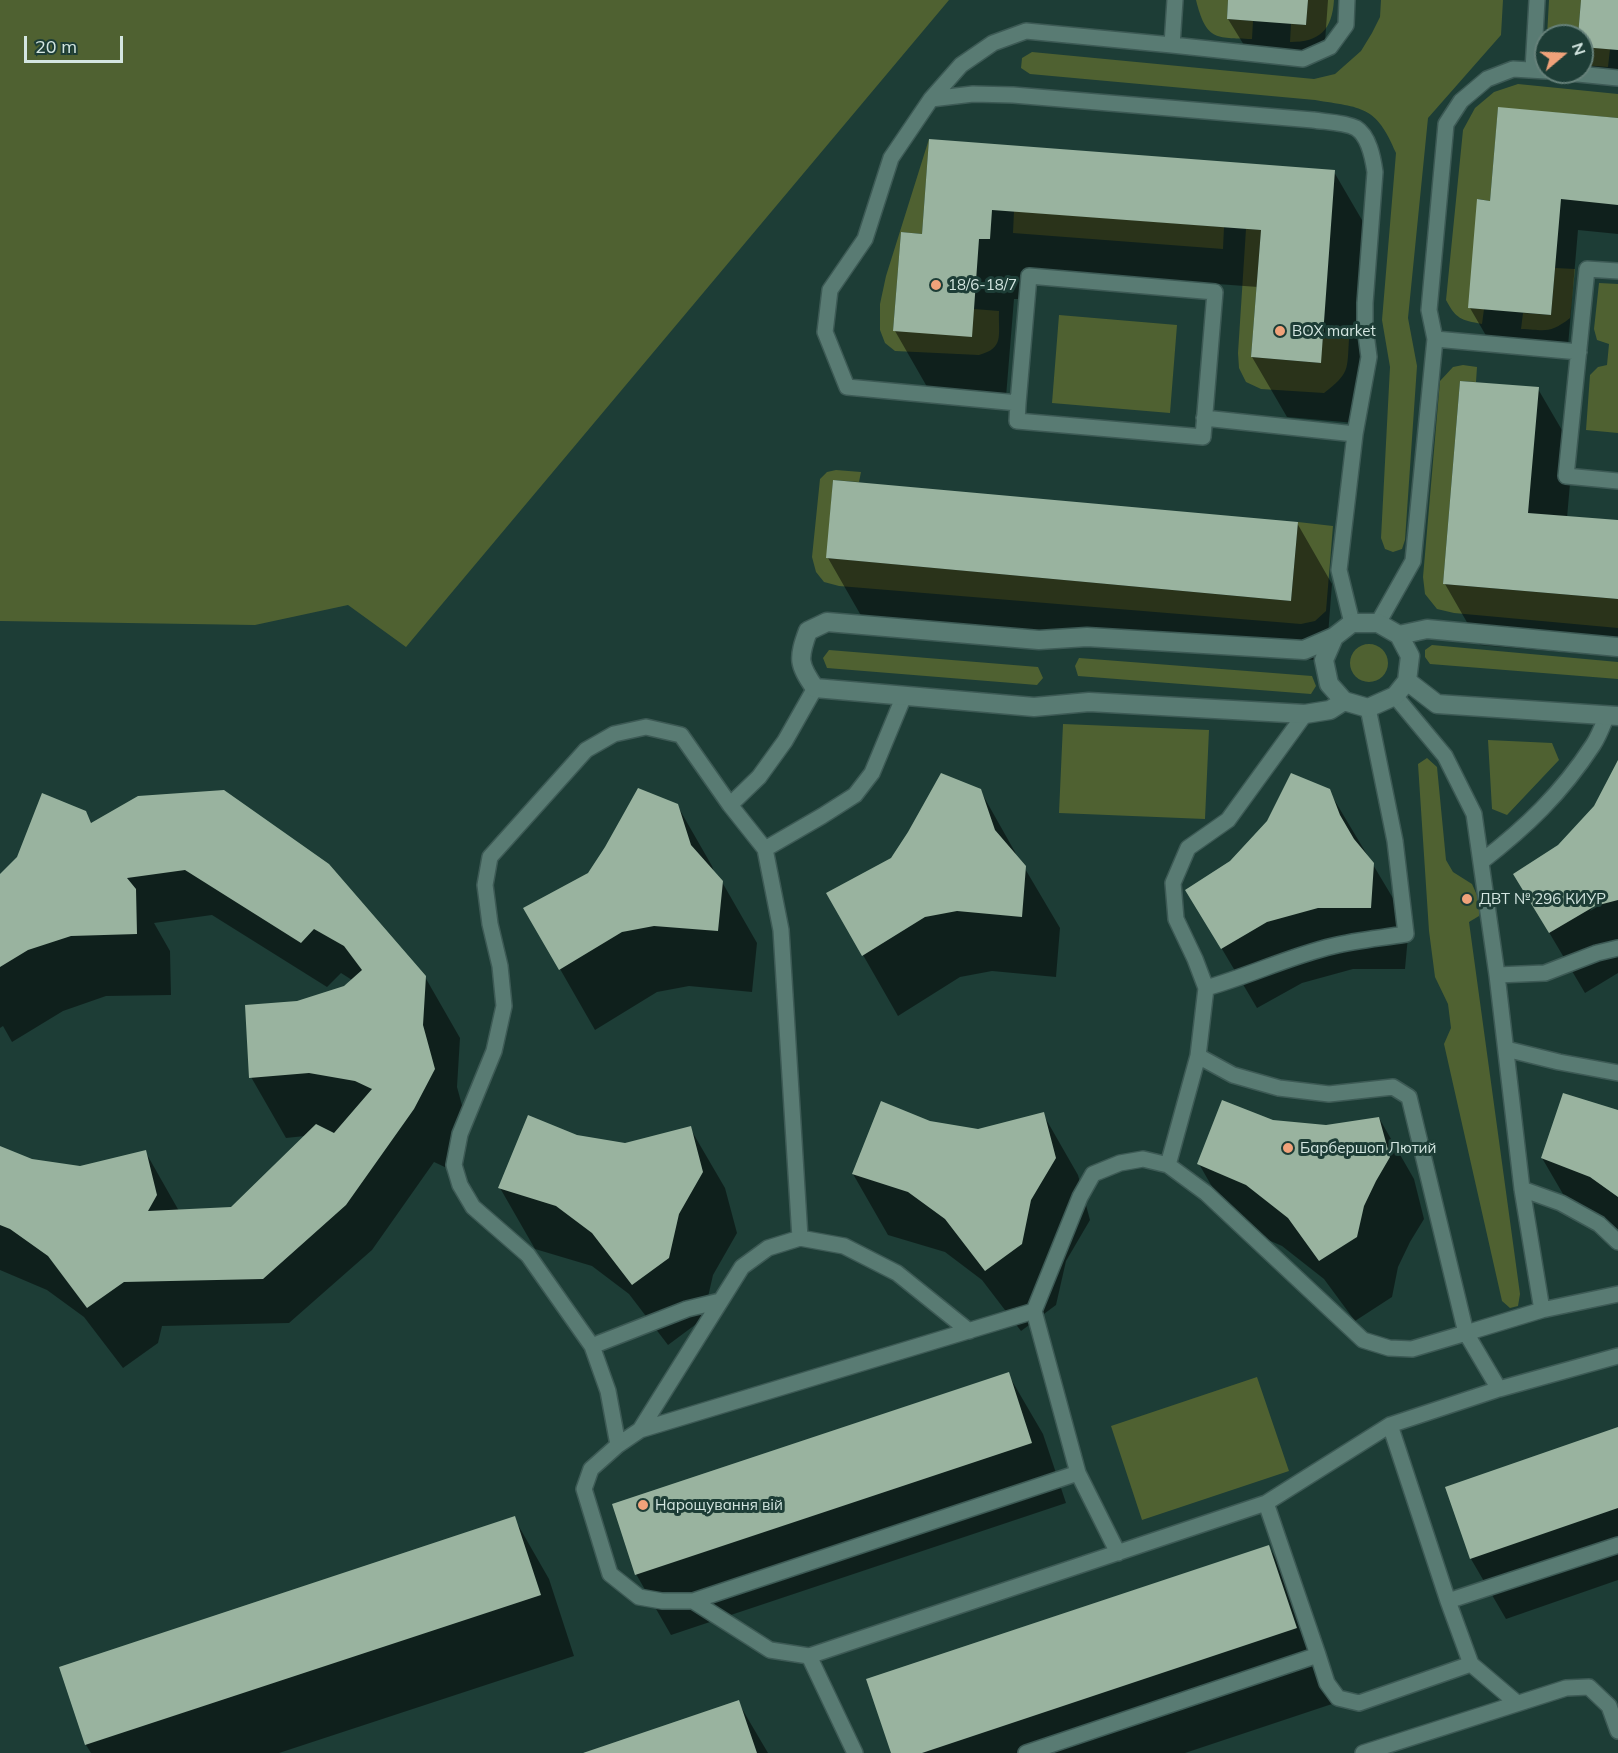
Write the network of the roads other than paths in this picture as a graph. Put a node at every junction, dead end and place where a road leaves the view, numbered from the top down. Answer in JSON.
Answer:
{"nodes":[{"id":1,"x":1175,"y":0,"type":"edge"},
{"id":2,"x":1347,"y":0,"type":"edge"},
{"id":3,"x":1537,"y":0,"type":"edge"},
{"id":4,"x":1538,"y":24,"type":"edge"},
{"id":5,"x":1172,"y":45,"type":"junction"},
{"id":6,"x":1534,"y":70,"type":"edge"},
{"id":7,"x":1594,"y":76,"type":"edge"},
{"id":8,"x":1618,"y":78,"type":"edge"},
{"id":9,"x":931,"y":99,"type":"junction"},
{"id":10,"x":1618,"y":271,"type":"edge"},
{"id":11,"x":1435,"y":339,"type":"junction"},
{"id":12,"x":1579,"y":352,"type":"junction"},
{"id":13,"x":1018,"y":403,"type":"junction"},
{"id":14,"x":1204,"y":418,"type":"junction"},
{"id":15,"x":1355,"y":434,"type":"junction"},
{"id":16,"x":1618,"y":481,"type":"edge"},
{"id":17,"x":1378,"y":622,"type":"junction"},
{"id":18,"x":1352,"y":623,"type":"junction"},
{"id":19,"x":1399,"y":635,"type":"junction"},
{"id":20,"x":1334,"y":637,"type":"junction"},
{"id":21,"x":1618,"y":647,"type":"edge"},
{"id":22,"x":1407,"y":681,"type":"junction"},
{"id":23,"x":815,"y":688,"type":"junction"},
{"id":24,"x":904,"y":696,"type":"junction"},
{"id":25,"x":1395,"y":696,"type":"junction"},
{"id":26,"x":1344,"y":701,"type":"junction"},
{"id":27,"x":1368,"y":708,"type":"junction"},
{"id":28,"x":1305,"y":714,"type":"junction"},
{"id":29,"x":1613,"y":716,"type":"edge"},
{"id":30,"x":730,"y":805,"type":"junction"},
{"id":31,"x":765,"y":849,"type":"junction"},
{"id":32,"x":1481,"y":862,"type":"junction"},
{"id":33,"x":1618,"y":948,"type":"edge"},
{"id":34,"x":1497,"y":975,"type":"junction"},
{"id":35,"x":1206,"y":988,"type":"junction"},
{"id":36,"x":1506,"y":1049,"type":"junction"},
{"id":37,"x":1198,"y":1056,"type":"junction"},
{"id":38,"x":1618,"y":1073,"type":"edge"},
{"id":39,"x":1168,"y":1165,"type":"junction"},
{"id":40,"x":1522,"y":1190,"type":"junction"},
{"id":41,"x":800,"y":1238,"type":"junction"},
{"id":42,"x":1618,"y":1242,"type":"edge"},
{"id":43,"x":1618,"y":1294,"type":"edge"},
{"id":44,"x":720,"y":1301,"type":"junction"},
{"id":45,"x":1542,"y":1310,"type":"junction"},
{"id":46,"x":1034,"y":1311,"type":"junction"},
{"id":47,"x":969,"y":1331,"type":"junction"},
{"id":48,"x":1466,"y":1333,"type":"junction"},
{"id":49,"x":592,"y":1346,"type":"junction"},
{"id":50,"x":1618,"y":1356,"type":"edge"},
{"id":51,"x":1499,"y":1389,"type":"junction"},
{"id":52,"x":1390,"y":1425,"type":"junction"},
{"id":53,"x":640,"y":1430,"type":"junction"},
{"id":54,"x":618,"y":1445,"type":"junction"},
{"id":55,"x":1078,"y":1473,"type":"junction"},
{"id":56,"x":1266,"y":1503,"type":"junction"},
{"id":57,"x":1618,"y":1545,"type":"edge"},
{"id":58,"x":1118,"y":1553,"type":"junction"},
{"id":59,"x":693,"y":1601,"type":"junction"},
{"id":60,"x":1448,"y":1601,"type":"junction"},
{"id":61,"x":1318,"y":1655,"type":"junction"},
{"id":62,"x":809,"y":1656,"type":"junction"},
{"id":63,"x":1471,"y":1664,"type":"junction"},
{"id":64,"x":1517,"y":1703,"type":"junction"},
{"id":65,"x":1618,"y":1731,"type":"edge"},
{"id":66,"x":855,"y":1753,"type":"edge"},
{"id":67,"x":1026,"y":1753,"type":"edge"},
{"id":68,"x":1363,"y":1753,"type":"edge"}],
"edges":[{"from":1,"to":5,"type":"lane"},
{"from":2,"to":5,"type":"lane"},
{"from":3,"to":4,"type":"lane"},
{"from":5,"to":9,"type":"lane"},
{"from":6,"to":11,"type":"lane"},
{"from":7,"to":8,"type":"lane"},
{"from":9,"to":13,"type":"lane"},
{"from":9,"to":15,"type":"lane"},
{"from":10,"to":12,"type":"lane"},
{"from":11,"to":12,"type":"lane"},
{"from":11,"to":17,"type":"lane"},
{"from":12,"to":16,"type":"lane"},
{"from":13,"to":14,"type":"lane"},
{"from":13,"to":14,"type":"lane"},
{"from":14,"to":15,"type":"lane"},
{"from":15,"to":18,"type":"lane"},
{"from":17,"to":18,"type":"street"},
{"from":17,"to":19,"type":"street"},
{"from":18,"to":20,"type":"street"},
{"from":19,"to":21,"type":"street"},
{"from":19,"to":22,"type":"street"},
{"from":20,"to":23,"type":"street"},
{"from":20,"to":26,"type":"street"},
{"from":22,"to":25,"type":"street"},
{"from":22,"to":29,"type":"street"},
{"from":23,"to":24,"type":"street"},
{"from":23,"to":30,"type":"lane"},
{"from":24,"to":28,"type":"street"},
{"from":24,"to":31,"type":"lane"},
{"from":25,"to":27,"type":"street"},
{"from":25,"to":32,"type":"lane"},
{"from":26,"to":27,"type":"street"},
{"from":26,"to":28,"type":"street"},
{"from":27,"to":35,"type":"lane"},
{"from":28,"to":35,"type":"lane"},
{"from":29,"to":32,"type":"lane"},
{"from":30,"to":31,"type":"lane"},
{"from":30,"to":49,"type":"lane"},
{"from":31,"to":41,"type":"lane"},
{"from":32,"to":34,"type":"lane"},
{"from":33,"to":34,"type":"lane"},
{"from":34,"to":36,"type":"lane"},
{"from":35,"to":37,"type":"lane"},
{"from":36,"to":38,"type":"lane"},
{"from":36,"to":40,"type":"lane"},
{"from":37,"to":39,"type":"lane"},
{"from":37,"to":48,"type":"lane"},
{"from":39,"to":46,"type":"lane"},
{"from":39,"to":48,"type":"lane"},
{"from":40,"to":42,"type":"lane"},
{"from":40,"to":45,"type":"lane"},
{"from":41,"to":44,"type":"lane"},
{"from":41,"to":47,"type":"lane"},
{"from":43,"to":45,"type":"lane"},
{"from":44,"to":49,"type":"lane"},
{"from":44,"to":53,"type":"lane"},
{"from":45,"to":48,"type":"lane"},
{"from":46,"to":47,"type":"lane"},
{"from":46,"to":55,"type":"lane"},
{"from":47,"to":53,"type":"lane"},
{"from":48,"to":51,"type":"lane"},
{"from":49,"to":54,"type":"lane"},
{"from":50,"to":51,"type":"lane"},
{"from":51,"to":52,"type":"lane"},
{"from":52,"to":56,"type":"lane"},
{"from":52,"to":60,"type":"lane"},
{"from":53,"to":54,"type":"lane"},
{"from":54,"to":59,"type":"lane"},
{"from":55,"to":58,"type":"lane"},
{"from":55,"to":59,"type":"lane"},
{"from":56,"to":58,"type":"lane"},
{"from":56,"to":61,"type":"lane"},
{"from":57,"to":60,"type":"lane"},
{"from":58,"to":62,"type":"lane"},
{"from":59,"to":62,"type":"lane"},
{"from":60,"to":63,"type":"lane"},
{"from":61,"to":63,"type":"lane"},
{"from":61,"to":67,"type":"lane"},
{"from":62,"to":66,"type":"lane"},
{"from":63,"to":64,"type":"lane"},
{"from":64,"to":65,"type":"lane"},
{"from":64,"to":68,"type":"lane"}]}
